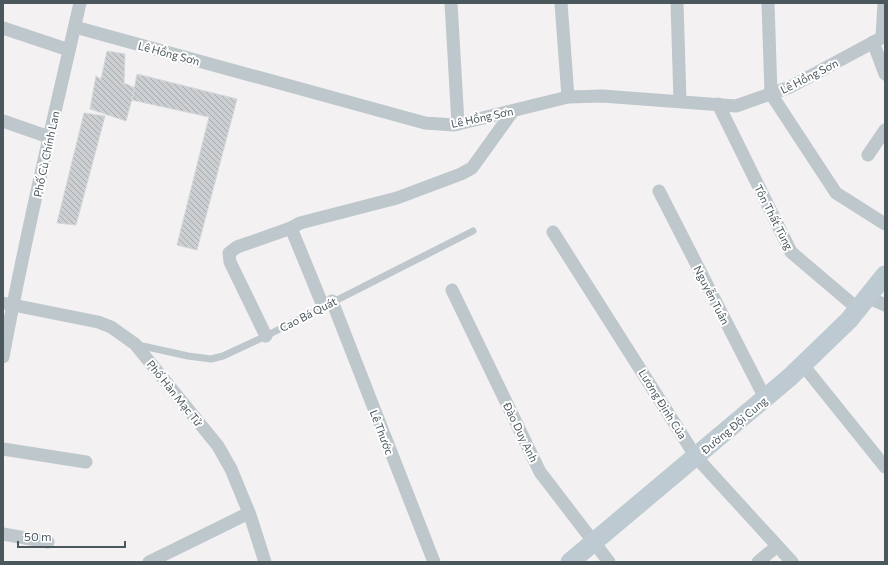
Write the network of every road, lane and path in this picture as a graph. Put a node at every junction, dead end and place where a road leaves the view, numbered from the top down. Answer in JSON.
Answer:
{"nodes":[{"id":1,"x":80,"y":3,"type":"edge"},
{"id":2,"x":451,"y":3,"type":"edge"},
{"id":3,"x":560,"y":3,"type":"edge"},
{"id":4,"x":677,"y":3,"type":"edge"},
{"id":5,"x":768,"y":3,"type":"edge"},
{"id":6,"x":884,"y":3,"type":"edge"},
{"id":7,"x":75,"y":27,"type":"junction"},
{"id":8,"x":3,"y":28,"type":"edge"},
{"id":9,"x":880,"y":38,"type":"edge"},
{"id":10,"x":69,"y":50,"type":"junction"},
{"id":11,"x":885,"y":74,"type":"edge"},
{"id":12,"x":771,"y":94,"type":"junction"},
{"id":13,"x":568,"y":97,"type":"junction"},
{"id":14,"x":680,"y":101,"type":"junction"},
{"id":15,"x":718,"y":104,"type":"junction"},
{"id":16,"x":513,"y":110,"type":"junction"},
{"id":17,"x":3,"y":121,"type":"edge"},
{"id":18,"x":458,"y":124,"type":"junction"},
{"id":19,"x":885,"y":130,"type":"edge"},
{"id":20,"x":49,"y":137,"type":"junction"},
{"id":21,"x":868,"y":155,"type":"dead end"},
{"id":22,"x":659,"y":191,"type":"dead end"},
{"id":23,"x":885,"y":224,"type":"edge"},
{"id":24,"x":291,"y":228,"type":"junction"},
{"id":25,"x":473,"y":230,"type":"dead end"},
{"id":26,"x":553,"y":232,"type":"dead end"},
{"id":27,"x":885,"y":275,"type":"edge"},
{"id":28,"x":452,"y":290,"type":"dead end"},
{"id":29,"x":863,"y":303,"type":"junction"},
{"id":30,"x":8,"y":304,"type":"edge"},
{"id":31,"x":327,"y":304,"type":"junction"},
{"id":32,"x":885,"y":305,"type":"edge"},
{"id":33,"x":266,"y":336,"type":"junction"},
{"id":34,"x":135,"y":344,"type":"junction"},
{"id":35,"x":3,"y":357,"type":"edge"},
{"id":36,"x":803,"y":365,"type":"junction"},
{"id":37,"x":765,"y":398,"type":"junction"},
{"id":38,"x":3,"y":448,"type":"edge"},
{"id":39,"x":696,"y":457,"type":"junction"},
{"id":40,"x":86,"y":462,"type":"dead end"},
{"id":41,"x":885,"y":467,"type":"edge"},
{"id":42,"x":249,"y":513,"type":"junction"},
{"id":43,"x":3,"y":534,"type":"edge"},
{"id":44,"x":48,"y":542,"type":"dead end"},
{"id":45,"x":594,"y":542,"type":"junction"},
{"id":46,"x":777,"y":546,"type":"junction"},
{"id":47,"x":148,"y":562,"type":"edge"},
{"id":48,"x":265,"y":562,"type":"edge"},
{"id":49,"x":434,"y":562,"type":"edge"},
{"id":50,"x":570,"y":562,"type":"edge"},
{"id":51,"x":608,"y":562,"type":"edge"},
{"id":52,"x":758,"y":562,"type":"edge"},
{"id":53,"x":792,"y":562,"type":"edge"}],
"edges":[{"from":1,"to":7,"type":"street","name":"Phố Cù Chính Lan"},
{"from":2,"to":18,"type":"street"},
{"from":3,"to":13,"type":"street"},
{"from":4,"to":14,"type":"street"},
{"from":5,"to":12,"type":"street"},
{"from":6,"to":9,"type":"street"},
{"from":7,"to":10,"type":"street","name":"Phố Cù Chính Lan"},
{"from":7,"to":18,"type":"street","name":"Lê Hồng Sơn"},
{"from":8,"to":10,"type":"street"},
{"from":9,"to":11,"type":"street"},
{"from":9,"to":12,"type":"street","name":"Lê Hồng Sơn"},
{"from":10,"to":20,"type":"street","name":"Phố Cù Chính Lan"},
{"from":12,"to":15,"type":"street","name":"Lê Hồng Sơn"},
{"from":12,"to":23,"type":"street"},
{"from":13,"to":14,"type":"street","name":"Lê Hồng Sơn"},
{"from":13,"to":16,"type":"street","name":"Lê Hồng Sơn"},
{"from":14,"to":15,"type":"street","name":"Lê Hồng Sơn"},
{"from":15,"to":29,"type":"street","name":"Tôn Thất Tùng"},
{"from":16,"to":18,"type":"street","name":"Lê Hồng Sơn"},
{"from":16,"to":24,"type":"street"},
{"from":17,"to":20,"type":"street"},
{"from":19,"to":21,"type":"street"},
{"from":20,"to":30,"type":"street","name":"Phố Cù Chính Lan"},
{"from":22,"to":37,"type":"street","name":"Nguyễn Tuân"},
{"from":24,"to":31,"type":"street","name":"Lê Thước"},
{"from":24,"to":33,"type":"street"},
{"from":25,"to":31,"type":"lane","name":"Cao Bá Quát"},
{"from":26,"to":39,"type":"street","name":"Lương Định Của"},
{"from":27,"to":29,"type":"main road","name":"Đường Đội Cung"},
{"from":28,"to":45,"type":"street","name":"Đào Duy Anh"},
{"from":29,"to":32,"type":"street","name":"Tôn Thất Tùng"},
{"from":29,"to":36,"type":"main road","name":"Đường Đội Cung"},
{"from":30,"to":34,"type":"street","name":"Phố Hàn Mạc Tử"},
{"from":30,"to":35,"type":"street","name":"Phố Cù Chính Lan"},
{"from":31,"to":33,"type":"lane","name":"Cao Bá Quát"},
{"from":31,"to":49,"type":"street","name":"Lê Thước"},
{"from":33,"to":34,"type":"lane","name":"Cao Bá Quát"},
{"from":34,"to":42,"type":"street","name":"Phố Hàn Mạc Tử"},
{"from":36,"to":37,"type":"main road","name":"Đường Đội Cung"},
{"from":36,"to":41,"type":"street"},
{"from":37,"to":39,"type":"main road","name":"Đường Đội Cung"},
{"from":38,"to":40,"type":"street"},
{"from":39,"to":45,"type":"main road","name":"Đường Đội Cung"},
{"from":39,"to":46,"type":"street","name":"Lương Định Của"},
{"from":42,"to":47,"type":"street"},
{"from":42,"to":48,"type":"street","name":"Phố Hàn Mạc Tử"},
{"from":43,"to":44,"type":"street"},
{"from":45,"to":50,"type":"main road","name":"Đường Đội Cung"},
{"from":45,"to":51,"type":"street","name":"Đào Duy Anh"},
{"from":46,"to":52,"type":"street"},
{"from":46,"to":53,"type":"street","name":"Lương Định Của"}]}
